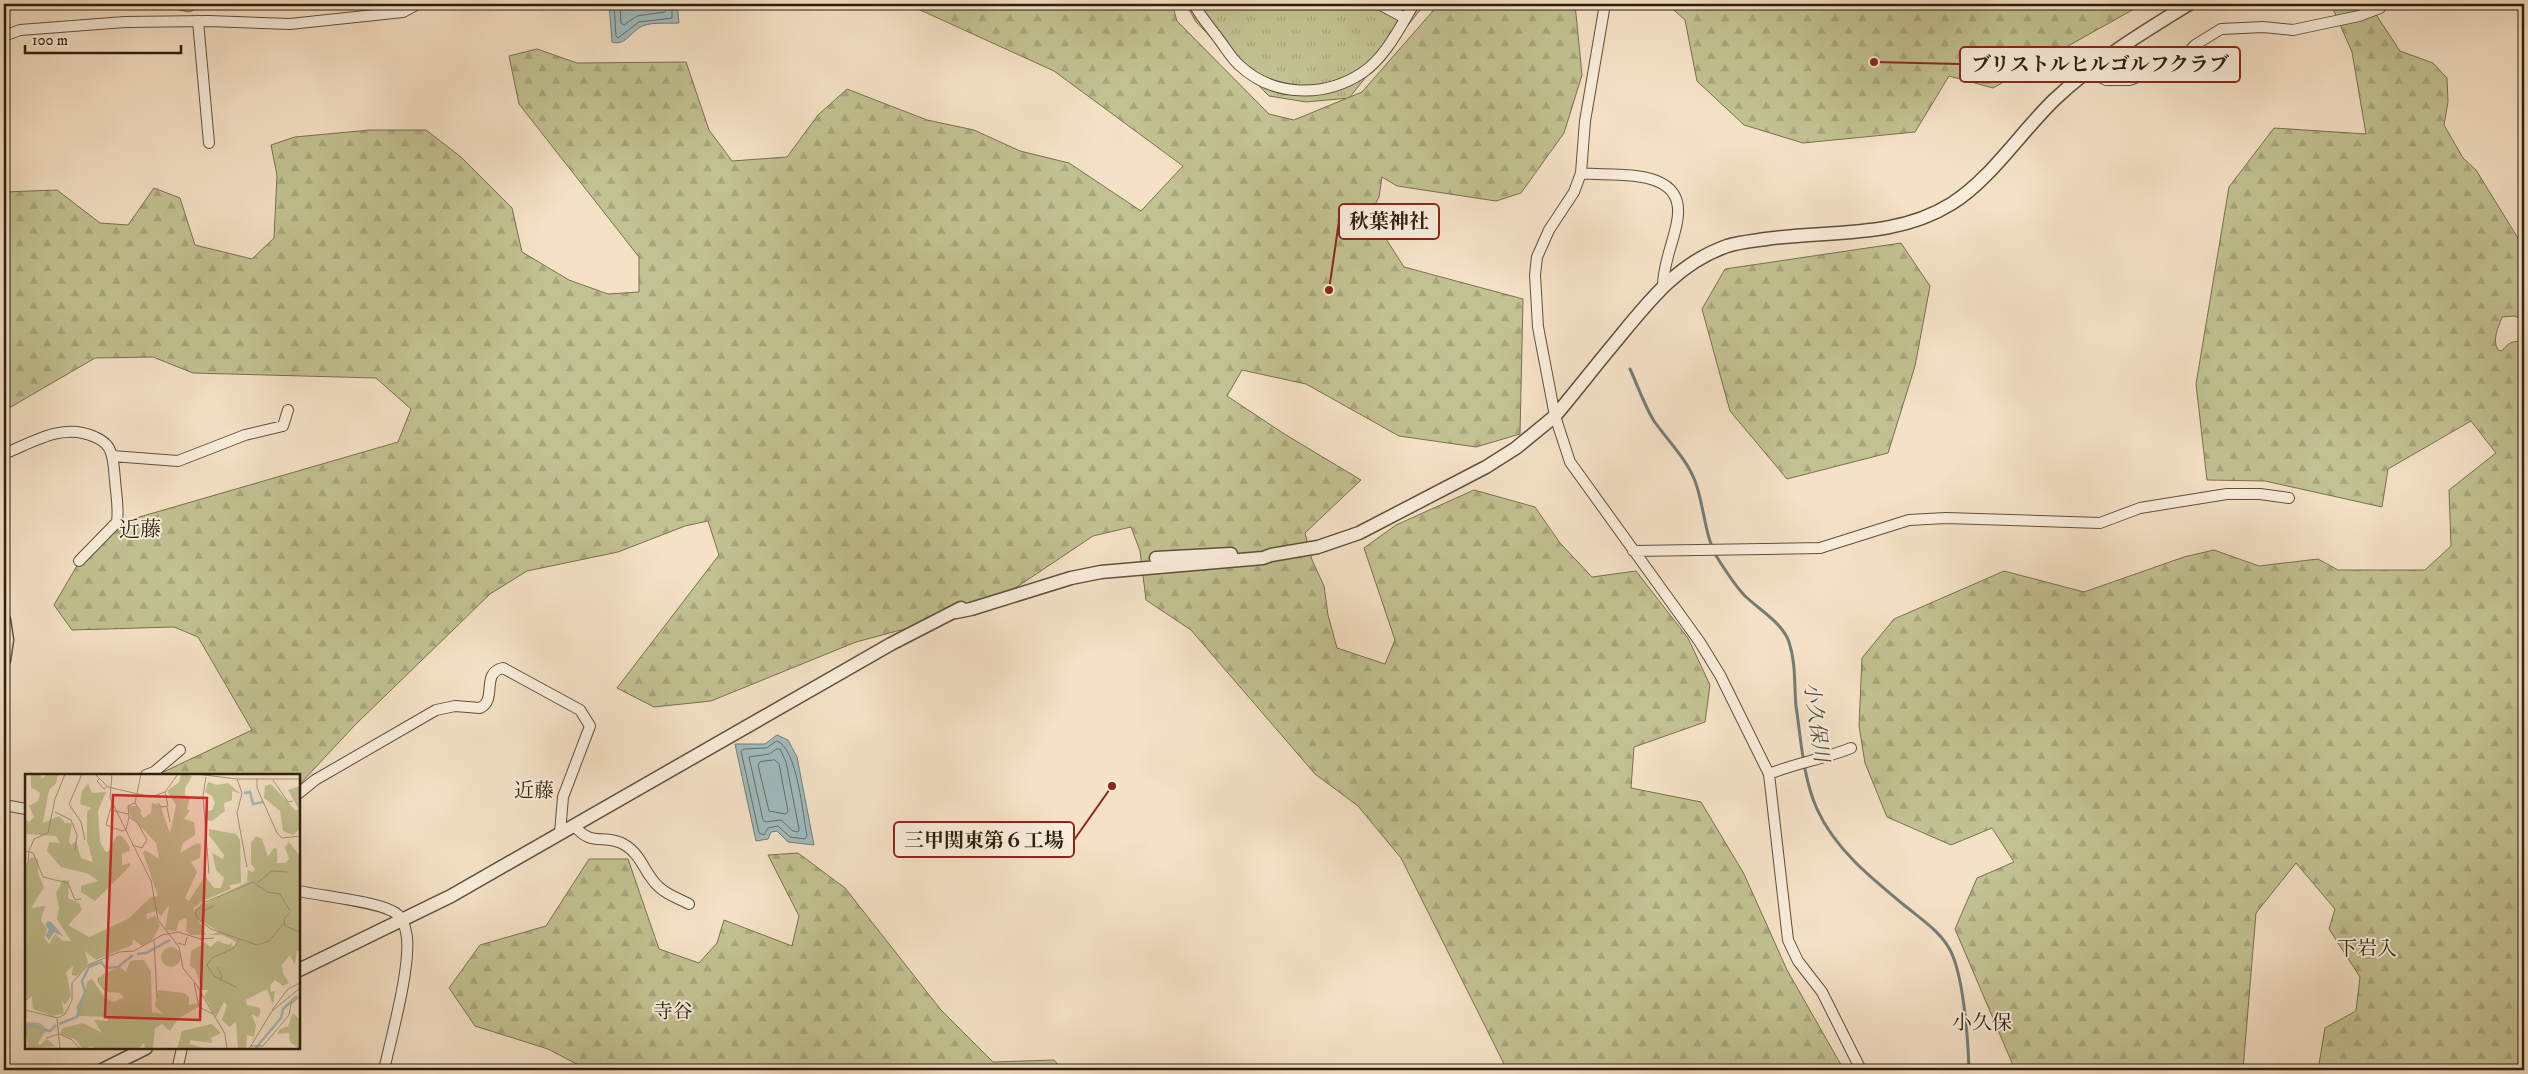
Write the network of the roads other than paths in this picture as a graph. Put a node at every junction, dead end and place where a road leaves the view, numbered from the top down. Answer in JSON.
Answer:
{"nodes":[{"id":1,"x":418,"y":4,"type":"edge"},
{"id":2,"x":1194,"y":4,"type":"edge"},
{"id":3,"x":1379,"y":4,"type":"edge"},
{"id":4,"x":1414,"y":4,"type":"edge"},
{"id":5,"x":1605,"y":4,"type":"edge"},
{"id":6,"x":2188,"y":4,"type":"edge"},
{"id":7,"x":2383,"y":4,"type":"edge"},
{"id":8,"x":1406,"y":18,"type":"junction"},
{"id":9,"x":198,"y":21,"type":"junction"},
{"id":10,"x":4,"y":36,"type":"edge"},
{"id":11,"x":2088,"y":71,"type":"junction"},
{"id":12,"x":210,"y":144,"type":"dead end"},
{"id":13,"x":1581,"y":174,"type":"junction"},
{"id":14,"x":1663,"y":286,"type":"junction"},
{"id":15,"x":288,"y":410,"type":"dead end"},
{"id":16,"x":1554,"y":416,"type":"junction"},
{"id":17,"x":4,"y":454,"type":"edge"},
{"id":18,"x":112,"y":456,"type":"junction"},
{"id":19,"x":2289,"y":498,"type":"dead end"},
{"id":20,"x":1633,"y":551,"type":"junction"},
{"id":21,"x":79,"y":560,"type":"dead end"},
{"id":22,"x":4,"y":620,"type":"edge"},
{"id":23,"x":4,"y":660,"type":"edge"},
{"id":24,"x":1851,"y":748,"type":"dead end"},
{"id":25,"x":180,"y":750,"type":"dead end"},
{"id":26,"x":149,"y":774,"type":"edge"},
{"id":27,"x":1769,"y":774,"type":"junction"},
{"id":28,"x":300,"y":792,"type":"edge"},
{"id":29,"x":4,"y":805,"type":"edge"},
{"id":30,"x":25,"y":809,"type":"edge"},
{"id":31,"x":574,"y":825,"type":"junction"},
{"id":32,"x":560,"y":832,"type":"junction"},
{"id":33,"x":300,"y":891,"type":"edge"},
{"id":34,"x":689,"y":904,"type":"dead end"},
{"id":35,"x":402,"y":918,"type":"junction"},
{"id":36,"x":300,"y":969,"type":"edge"},
{"id":37,"x":144,"y":1049,"type":"edge"},
{"id":38,"x":182,"y":1049,"type":"edge"},
{"id":39,"x":102,"y":1070,"type":"edge"},
{"id":40,"x":177,"y":1070,"type":"edge"},
{"id":41,"x":384,"y":1070,"type":"edge"},
{"id":42,"x":1861,"y":1070,"type":"edge"}],
"edges":[{"from":1,"to":9,"type":"street"},
{"from":2,"to":8,"type":"street"},
{"from":3,"to":8,"type":"street"},
{"from":4,"to":8,"type":"street"},
{"from":5,"to":13,"type":"street"},
{"from":6,"to":11,"type":"street"},
{"from":7,"to":11,"type":"street"},
{"from":9,"to":10,"type":"street"},
{"from":9,"to":12,"type":"street"},
{"from":11,"to":14,"type":"street"},
{"from":13,"to":14,"type":"street"},
{"from":13,"to":16,"type":"street"},
{"from":14,"to":16,"type":"street"},
{"from":15,"to":18,"type":"street"},
{"from":16,"to":20,"type":"street"},
{"from":16,"to":31,"type":"street"},
{"from":17,"to":18,"type":"street"},
{"from":18,"to":21,"type":"street"},
{"from":19,"to":20,"type":"street"},
{"from":20,"to":27,"type":"street"},
{"from":22,"to":23,"type":"street"},
{"from":24,"to":27,"type":"street"},
{"from":25,"to":26,"type":"street"},
{"from":27,"to":42,"type":"street"},
{"from":28,"to":32,"type":"street"},
{"from":29,"to":30,"type":"street"},
{"from":31,"to":32,"type":"street"},
{"from":31,"to":34,"type":"street"},
{"from":32,"to":35,"type":"street"},
{"from":33,"to":35,"type":"street"},
{"from":35,"to":36,"type":"street"},
{"from":35,"to":41,"type":"street"},
{"from":37,"to":39,"type":"street"},
{"from":38,"to":40,"type":"street"}]}
